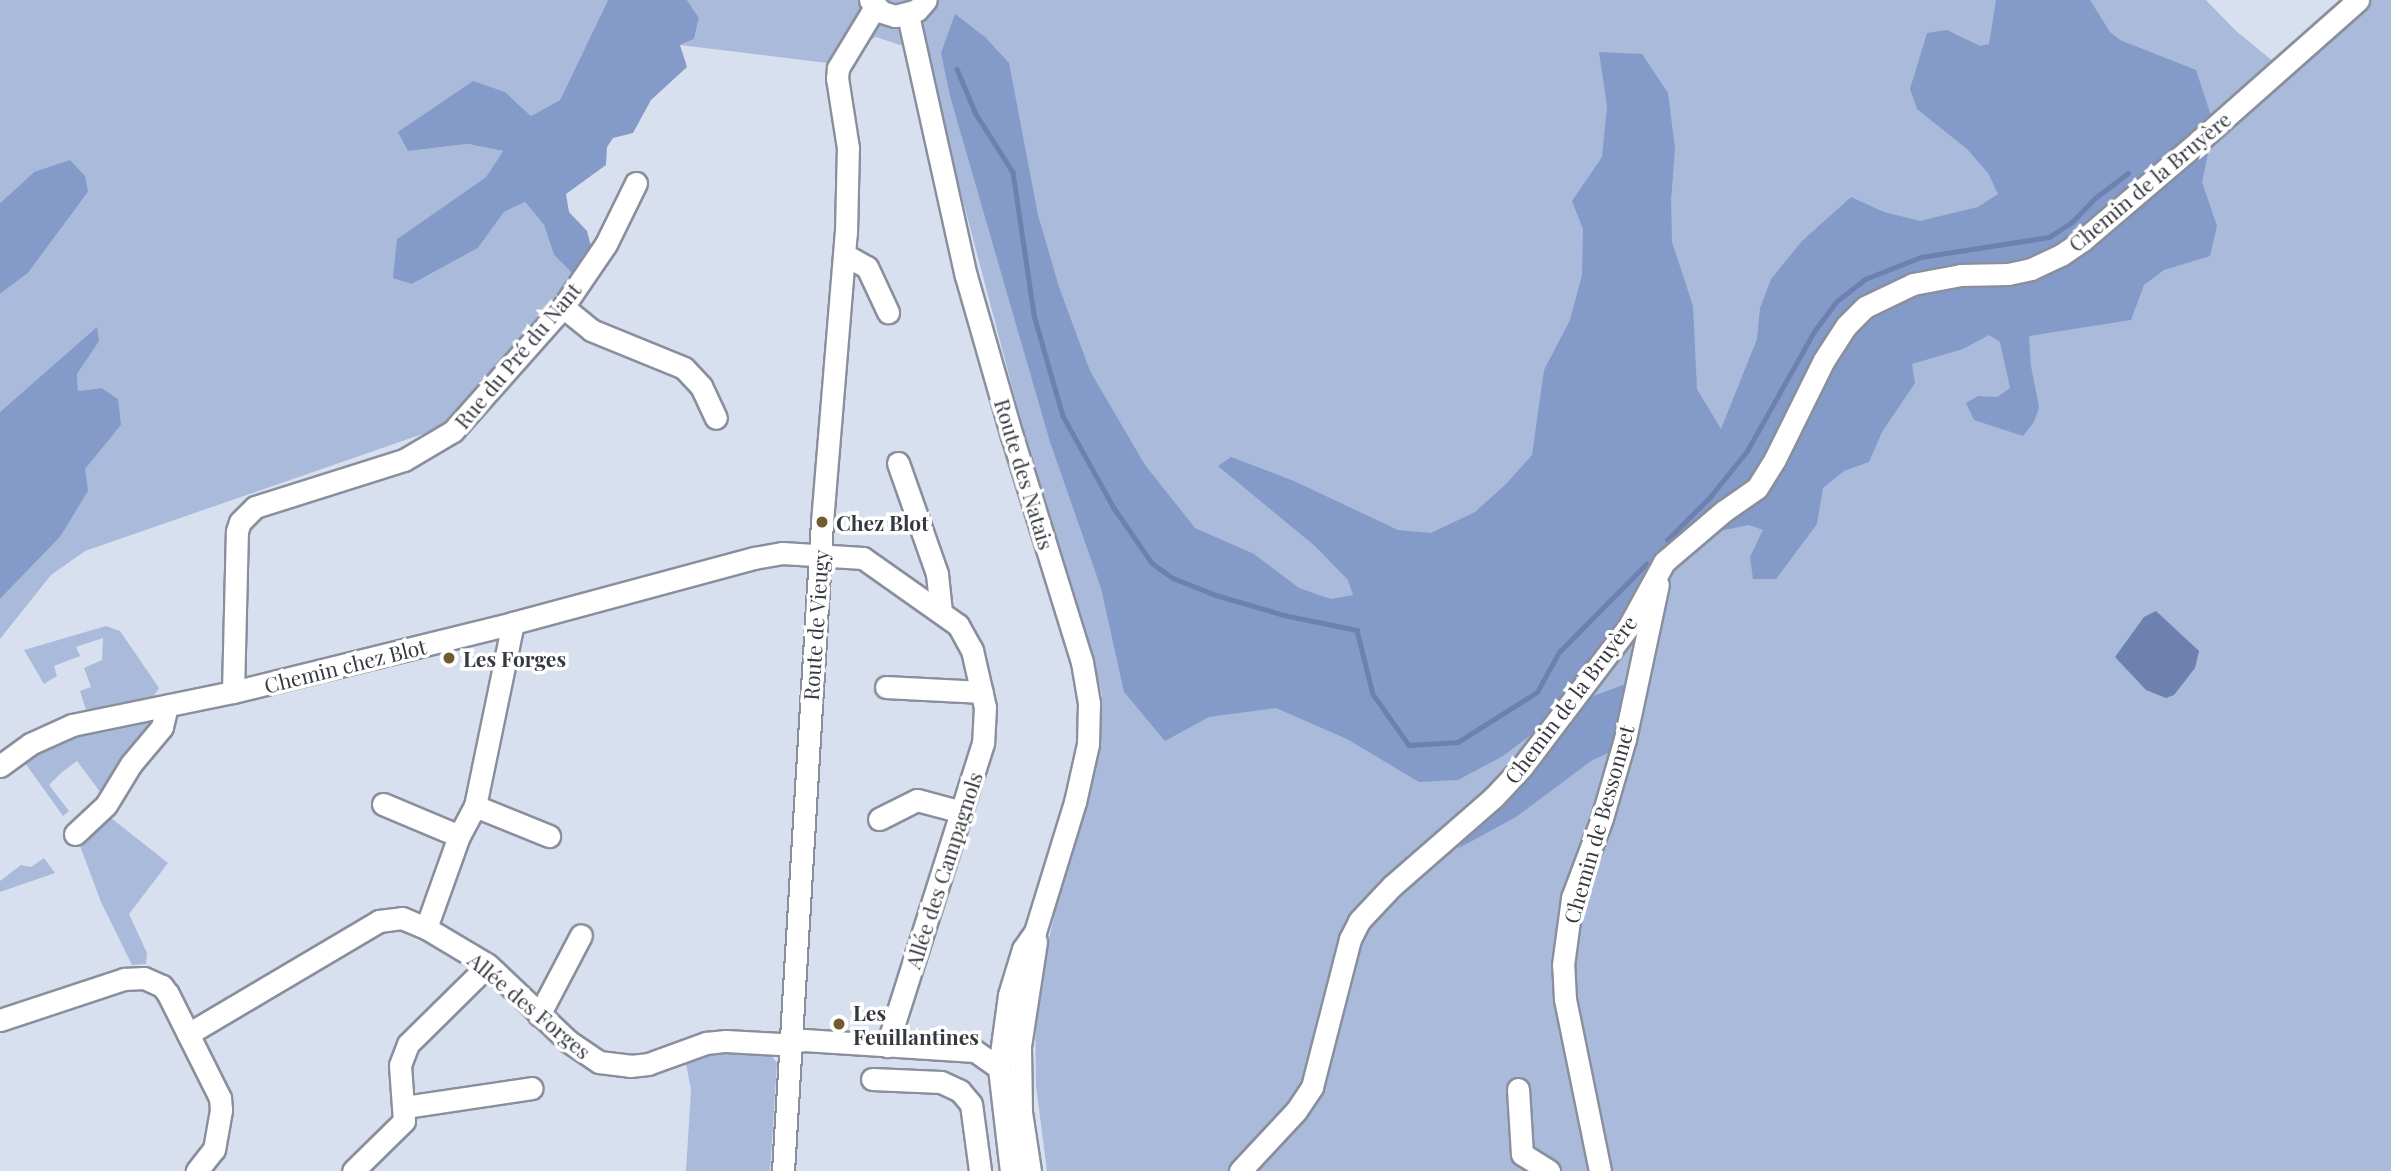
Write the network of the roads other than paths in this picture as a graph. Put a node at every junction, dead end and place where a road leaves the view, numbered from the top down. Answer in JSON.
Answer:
{"nodes":[{"id":1,"x":926,"y":0,"type":"edge"},
{"id":2,"x":2358,"y":0,"type":"edge"},
{"id":3,"x":873,"y":3,"type":"edge"},
{"id":4,"x":908,"y":15,"type":"junction"},
{"id":5,"x":636,"y":184,"type":"dead end"},
{"id":6,"x":845,"y":255,"type":"junction"},
{"id":7,"x":563,"y":307,"type":"junction"},
{"id":8,"x":888,"y":312,"type":"dead end"},
{"id":9,"x":716,"y":418,"type":"dead end"},
{"id":10,"x":898,"y":463,"type":"dead end"},
{"id":11,"x":820,"y":554,"type":"junction"},
{"id":12,"x":1664,"y":562,"type":"junction"},
{"id":13,"x":941,"y":611,"type":"junction"},
{"id":14,"x":513,"y":624,"type":"junction"},
{"id":15,"x":886,"y":687,"type":"dead end"},
{"id":16,"x":233,"y":692,"type":"junction"},
{"id":17,"x":982,"y":692,"type":"junction"},
{"id":18,"x":167,"y":706,"type":"junction"},
{"id":19,"x":0,"y":766,"type":"edge"},
{"id":20,"x":383,"y":804,"type":"dead end"},
{"id":21,"x":475,"y":806,"type":"junction"},
{"id":22,"x":962,"y":812,"type":"junction"},
{"id":23,"x":880,"y":819,"type":"dead end"},
{"id":24,"x":75,"y":834,"type":"dead end"},
{"id":25,"x":459,"y":836,"type":"junction"},
{"id":26,"x":548,"y":836,"type":"dead end"},
{"id":27,"x":426,"y":928,"type":"junction"},
{"id":28,"x":1035,"y":932,"type":"junction"},
{"id":29,"x":581,"y":935,"type":"dead end"},
{"id":30,"x":488,"y":965,"type":"junction"},
{"id":31,"x":1009,"y":995,"type":"junction"},
{"id":32,"x":539,"y":1015,"type":"junction"},
{"id":33,"x":0,"y":1020,"type":"edge"},
{"id":34,"x":188,"y":1034,"type":"junction"},
{"id":35,"x":790,"y":1042,"type":"junction"},
{"id":36,"x":887,"y":1046,"type":"junction"},
{"id":37,"x":965,"y":1051,"type":"junction"},
{"id":38,"x":999,"y":1068,"type":"junction"},
{"id":39,"x":872,"y":1079,"type":"dead end"},
{"id":40,"x":532,"y":1088,"type":"dead end"},
{"id":41,"x":1518,"y":1089,"type":"dead end"},
{"id":42,"x":405,"y":1107,"type":"junction"},
{"id":43,"x":1021,"y":1112,"type":"junction"},
{"id":44,"x":198,"y":1171,"type":"edge"},
{"id":45,"x":353,"y":1171,"type":"edge"},
{"id":46,"x":783,"y":1171,"type":"edge"},
{"id":47,"x":980,"y":1171,"type":"edge"},
{"id":48,"x":1011,"y":1171,"type":"edge"},
{"id":49,"x":1030,"y":1171,"type":"edge"},
{"id":50,"x":1240,"y":1171,"type":"edge"},
{"id":51,"x":1549,"y":1171,"type":"edge"},
{"id":52,"x":1600,"y":1171,"type":"edge"}],
"edges":[{"from":1,"to":4,"type":"street"},
{"from":2,"to":12,"type":"street","name":"Chemin de la Bruyère"},
{"from":3,"to":4,"type":"street","name":"Route de Vieugy"},
{"from":3,"to":6,"type":"street","name":"Route de Vieugy"},
{"from":4,"to":28,"type":"street","name":"Route des Natais"},
{"from":5,"to":7,"type":"street","name":"Rue du Pré du Nant"},
{"from":6,"to":8,"type":"street"},
{"from":6,"to":11,"type":"street","name":"Route de Vieugy"},
{"from":7,"to":9,"type":"street"},
{"from":7,"to":16,"type":"street","name":"Rue du Pré du Nant"},
{"from":10,"to":13,"type":"street"},
{"from":11,"to":13,"type":"street","name":"Allée des Campagnols"},
{"from":11,"to":14,"type":"street","name":"Chemin chez Blot"},
{"from":11,"to":35,"type":"street","name":"Route de Vieugy"},
{"from":12,"to":50,"type":"street","name":"Chemin de la Bruyère"},
{"from":12,"to":52,"type":"street","name":"Chemin de Bessonnet"},
{"from":13,"to":17,"type":"street","name":"Allée des Campagnols"},
{"from":14,"to":16,"type":"street","name":"Chemin chez Blot"},
{"from":14,"to":21,"type":"street"},
{"from":15,"to":17,"type":"street"},
{"from":16,"to":18,"type":"street","name":"Chemin chez Blot"},
{"from":17,"to":22,"type":"street","name":"Allée des Campagnols"},
{"from":18,"to":19,"type":"street","name":"Chemin chez Blot"},
{"from":18,"to":24,"type":"street"},
{"from":20,"to":25,"type":"street"},
{"from":21,"to":25,"type":"street"},
{"from":21,"to":26,"type":"street"},
{"from":22,"to":23,"type":"street"},
{"from":22,"to":36,"type":"street","name":"Allée des Campagnols"},
{"from":25,"to":27,"type":"street"},
{"from":27,"to":30,"type":"street","name":"Allée des Forges"},
{"from":27,"to":34,"type":"street","name":"Allée des Forges"},
{"from":28,"to":31,"type":"street","name":"Route des Natais"},
{"from":28,"to":43,"type":"street","name":"Route des Natais"},
{"from":29,"to":32,"type":"street"},
{"from":30,"to":32,"type":"street","name":"Allée des Forges"},
{"from":30,"to":42,"type":"street"},
{"from":31,"to":37,"type":"street"},
{"from":31,"to":38,"type":"street","name":"Route des Natais"},
{"from":32,"to":35,"type":"street","name":"Allée des Forges"},
{"from":33,"to":34,"type":"street"},
{"from":34,"to":44,"type":"street"},
{"from":35,"to":36,"type":"street","name":"Allée des Forges"},
{"from":35,"to":46,"type":"street","name":"Route de Vieugy"},
{"from":36,"to":37,"type":"street","name":"Allée des Forges"},
{"from":37,"to":38,"type":"street","name":"Allée des Forges"},
{"from":38,"to":43,"type":"street"},
{"from":38,"to":48,"type":"street","name":"Route des Natais"},
{"from":39,"to":47,"type":"street"},
{"from":40,"to":42,"type":"street"},
{"from":41,"to":51,"type":"street"},
{"from":42,"to":45,"type":"street"},
{"from":43,"to":49,"type":"street","name":"Route des Natais"}]}
